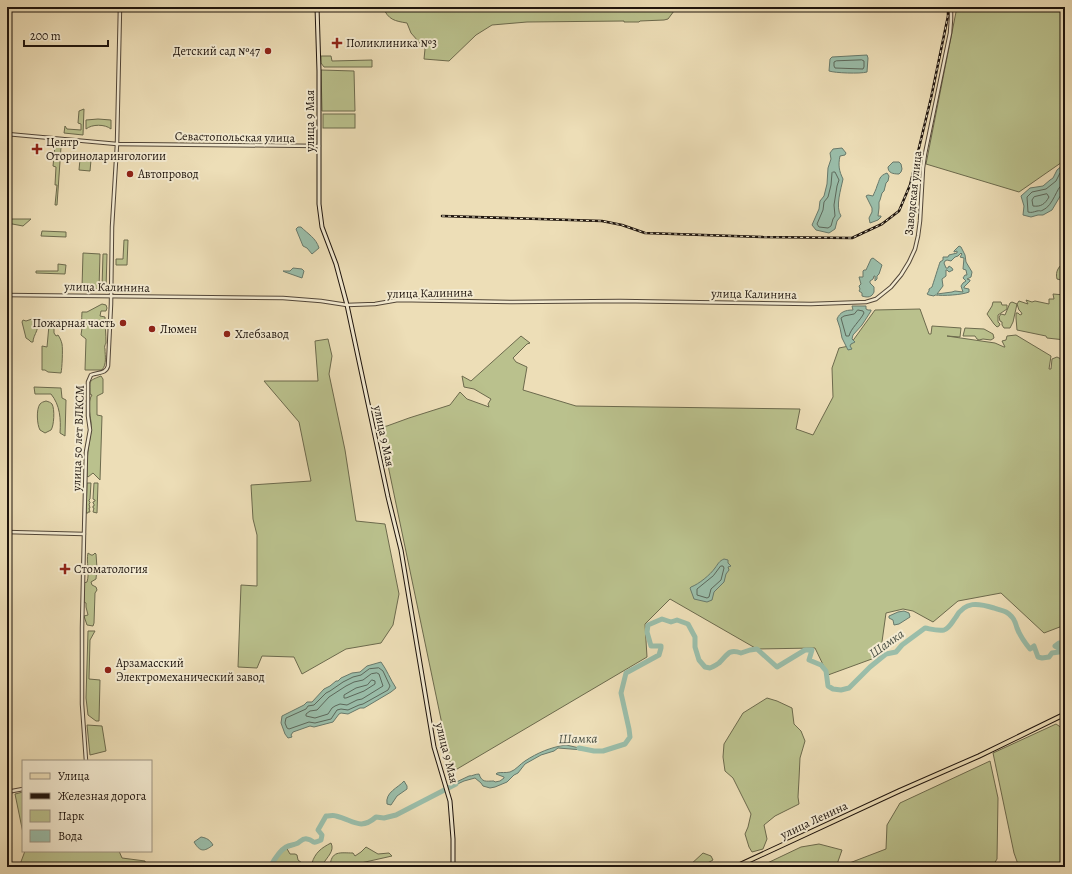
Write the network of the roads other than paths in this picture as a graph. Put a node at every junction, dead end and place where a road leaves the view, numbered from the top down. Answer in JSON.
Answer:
{"nodes":[{"id":1,"x":120,"y":7,"type":"edge"},
{"id":2,"x":317,"y":7,"type":"edge"},
{"id":3,"x":951,"y":7,"type":"edge"},
{"id":4,"x":7,"y":134,"type":"edge"},
{"id":5,"x":117,"y":144,"type":"junction"},
{"id":6,"x":319,"y":146,"type":"junction"},
{"id":7,"x":7,"y":295,"type":"edge"},
{"id":8,"x":111,"y":296,"type":"junction"},
{"id":9,"x":830,"y":304,"type":"joint"},
{"id":10,"x":347,"y":305,"type":"junction"},
{"id":11,"x":7,"y":532,"type":"edge"},
{"id":12,"x":84,"y":534,"type":"junction"},
{"id":13,"x":1065,"y":714,"type":"edge"},
{"id":14,"x":86,"y":760,"type":"edge"},
{"id":15,"x":22,"y":789,"type":"edge"},
{"id":16,"x":7,"y":792,"type":"edge"},
{"id":17,"x":453,"y":867,"type":"edge"},
{"id":18,"x":735,"y":867,"type":"edge"}],
"edges":[{"from":1,"to":5,"type":"street","name":"улица 50 лет ВЛКСМ"},
{"from":2,"to":6,"type":"main road","name":"улица 9 Мая"},
{"from":3,"to":9,"type":"street","name":"Заводская улица"},
{"from":4,"to":5,"type":"street","name":"Севастопольская улица"},
{"from":5,"to":6,"type":"street","name":"Севастопольская улица"},
{"from":5,"to":8,"type":"street","name":"улица 50 лет ВЛКСМ"},
{"from":6,"to":10,"type":"main road","name":"улица 9 Мая"},
{"from":7,"to":8,"type":"street","name":"улица Калинина"},
{"from":8,"to":10,"type":"street","name":"улица Калинина"},
{"from":8,"to":12,"type":"street","name":"улица 50 лет ВЛКСМ"},
{"from":9,"to":10,"type":"street","name":"улица Калинина"},
{"from":10,"to":17,"type":"main road","name":"улица 9 Мая"},
{"from":11,"to":12,"type":"street"},
{"from":12,"to":14,"type":"street","name":"улица 50 лет ВЛКСМ"},
{"from":13,"to":18,"type":"main road","name":"улица Ленина"},
{"from":15,"to":16,"type":"street"}]}
